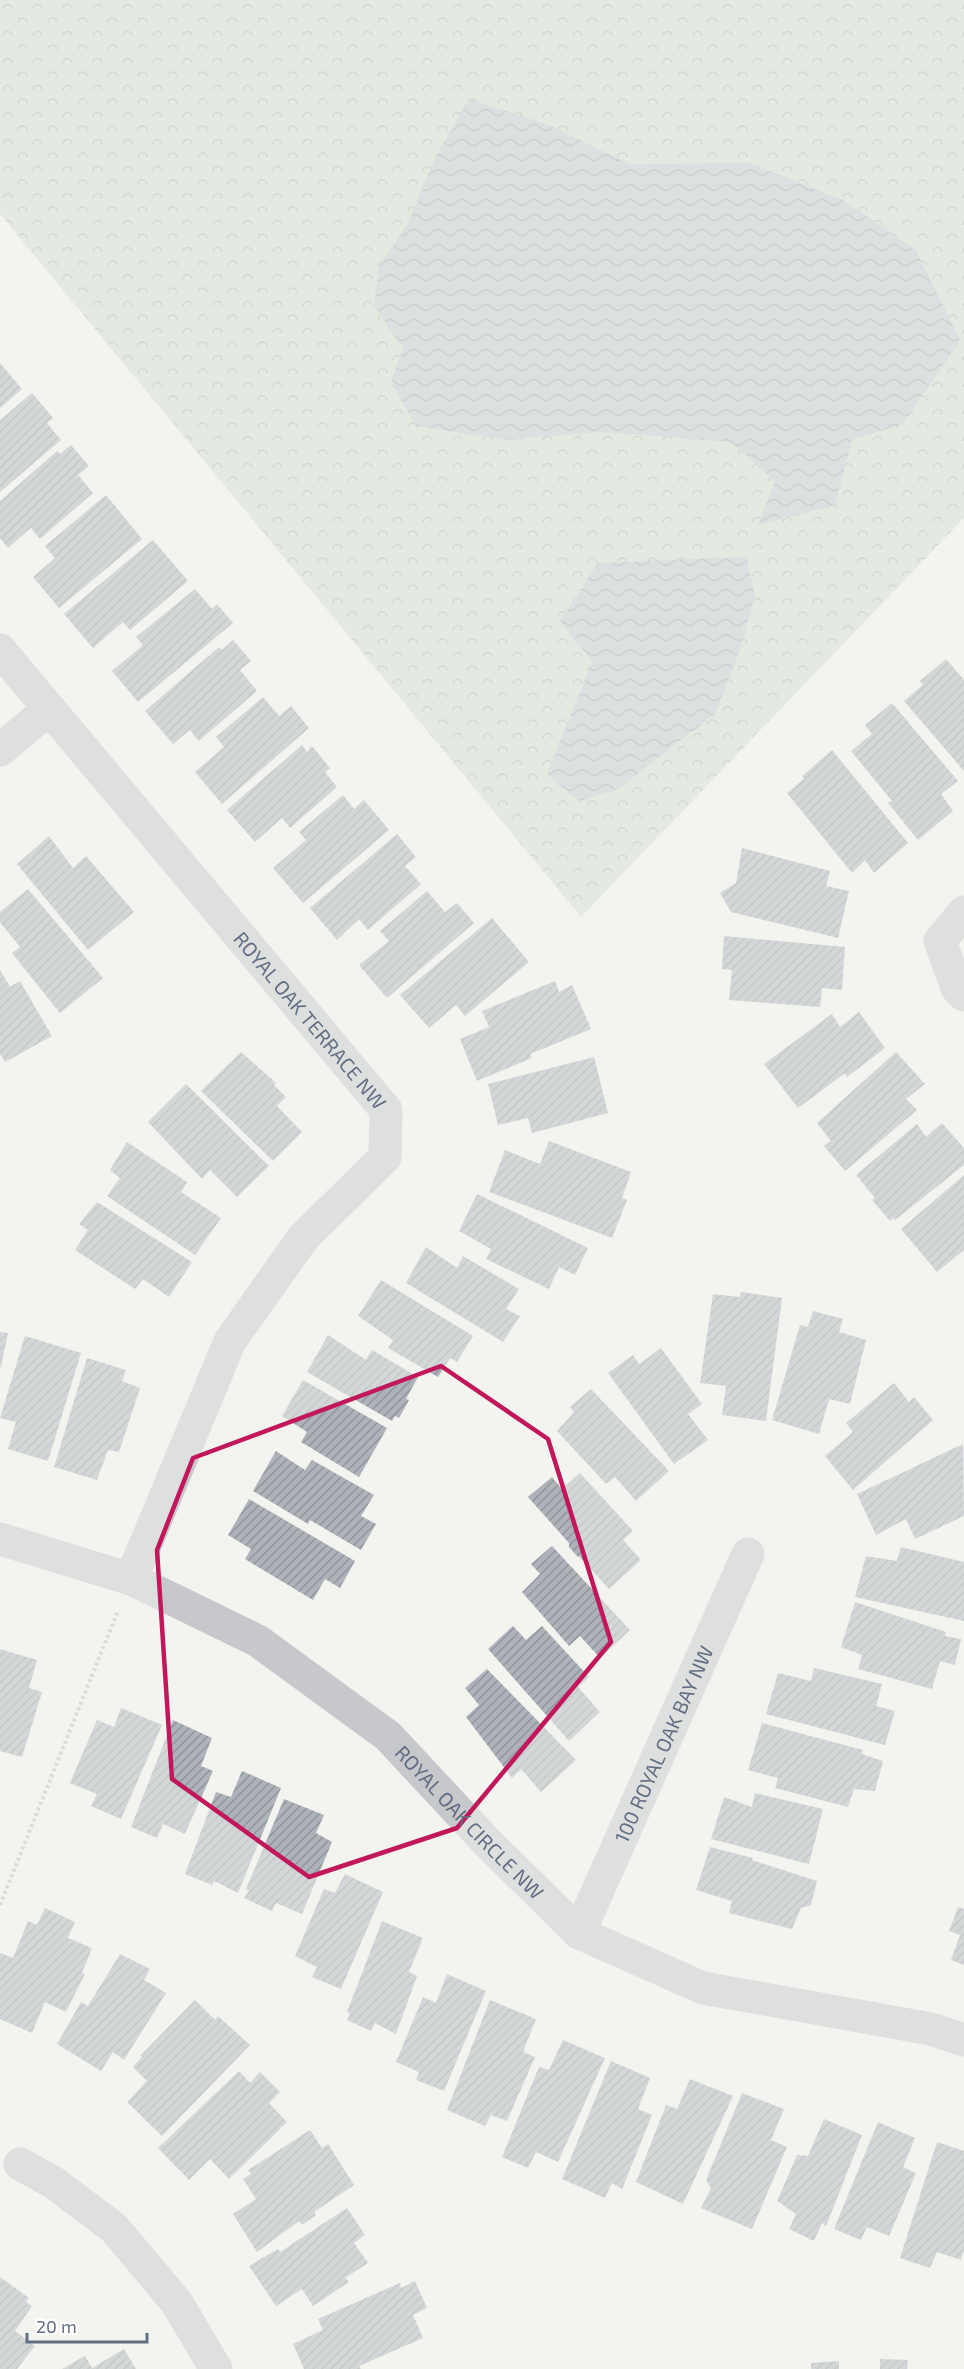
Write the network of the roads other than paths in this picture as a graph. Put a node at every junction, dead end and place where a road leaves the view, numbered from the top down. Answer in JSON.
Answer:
{"nodes":[{"id":1,"x":0,"y":650,"type":"edge"},
{"id":2,"x":49,"y":709,"type":"junction"},
{"id":3,"x":0,"y":750,"type":"edge"},
{"id":4,"x":964,"y":912,"type":"edge"},
{"id":5,"x":964,"y":995,"type":"edge"},
{"id":6,"x":0,"y":1539,"type":"edge"},
{"id":7,"x":748,"y":1554,"type":"dead end"},
{"id":8,"x":131,"y":1579,"type":"junction"},
{"id":9,"x":579,"y":1933,"type":"junction"},
{"id":10,"x":964,"y":2040,"type":"edge"},
{"id":11,"x":20,"y":2164,"type":"dead end"},
{"id":12,"x":216,"y":2369,"type":"edge"}],
"edges":[{"from":1,"to":2,"type":"street","name":"ROYAL OAK TERRACE NW"},
{"from":2,"to":3,"type":"street"},
{"from":2,"to":8,"type":"street","name":"ROYAL OAK TERRACE NW"},
{"from":4,"to":5,"type":"street"},
{"from":6,"to":8,"type":"street","name":"ROYAL OAK CIRCLE NW"},
{"from":7,"to":9,"type":"street","name":"100 ROYAL OAK BAY NW"},
{"from":8,"to":9,"type":"street","name":"ROYAL OAK CIRCLE NW"},
{"from":9,"to":10,"type":"street","name":"ROYAL OAK CIRCLE NW"},
{"from":11,"to":12,"type":"street"}]}
